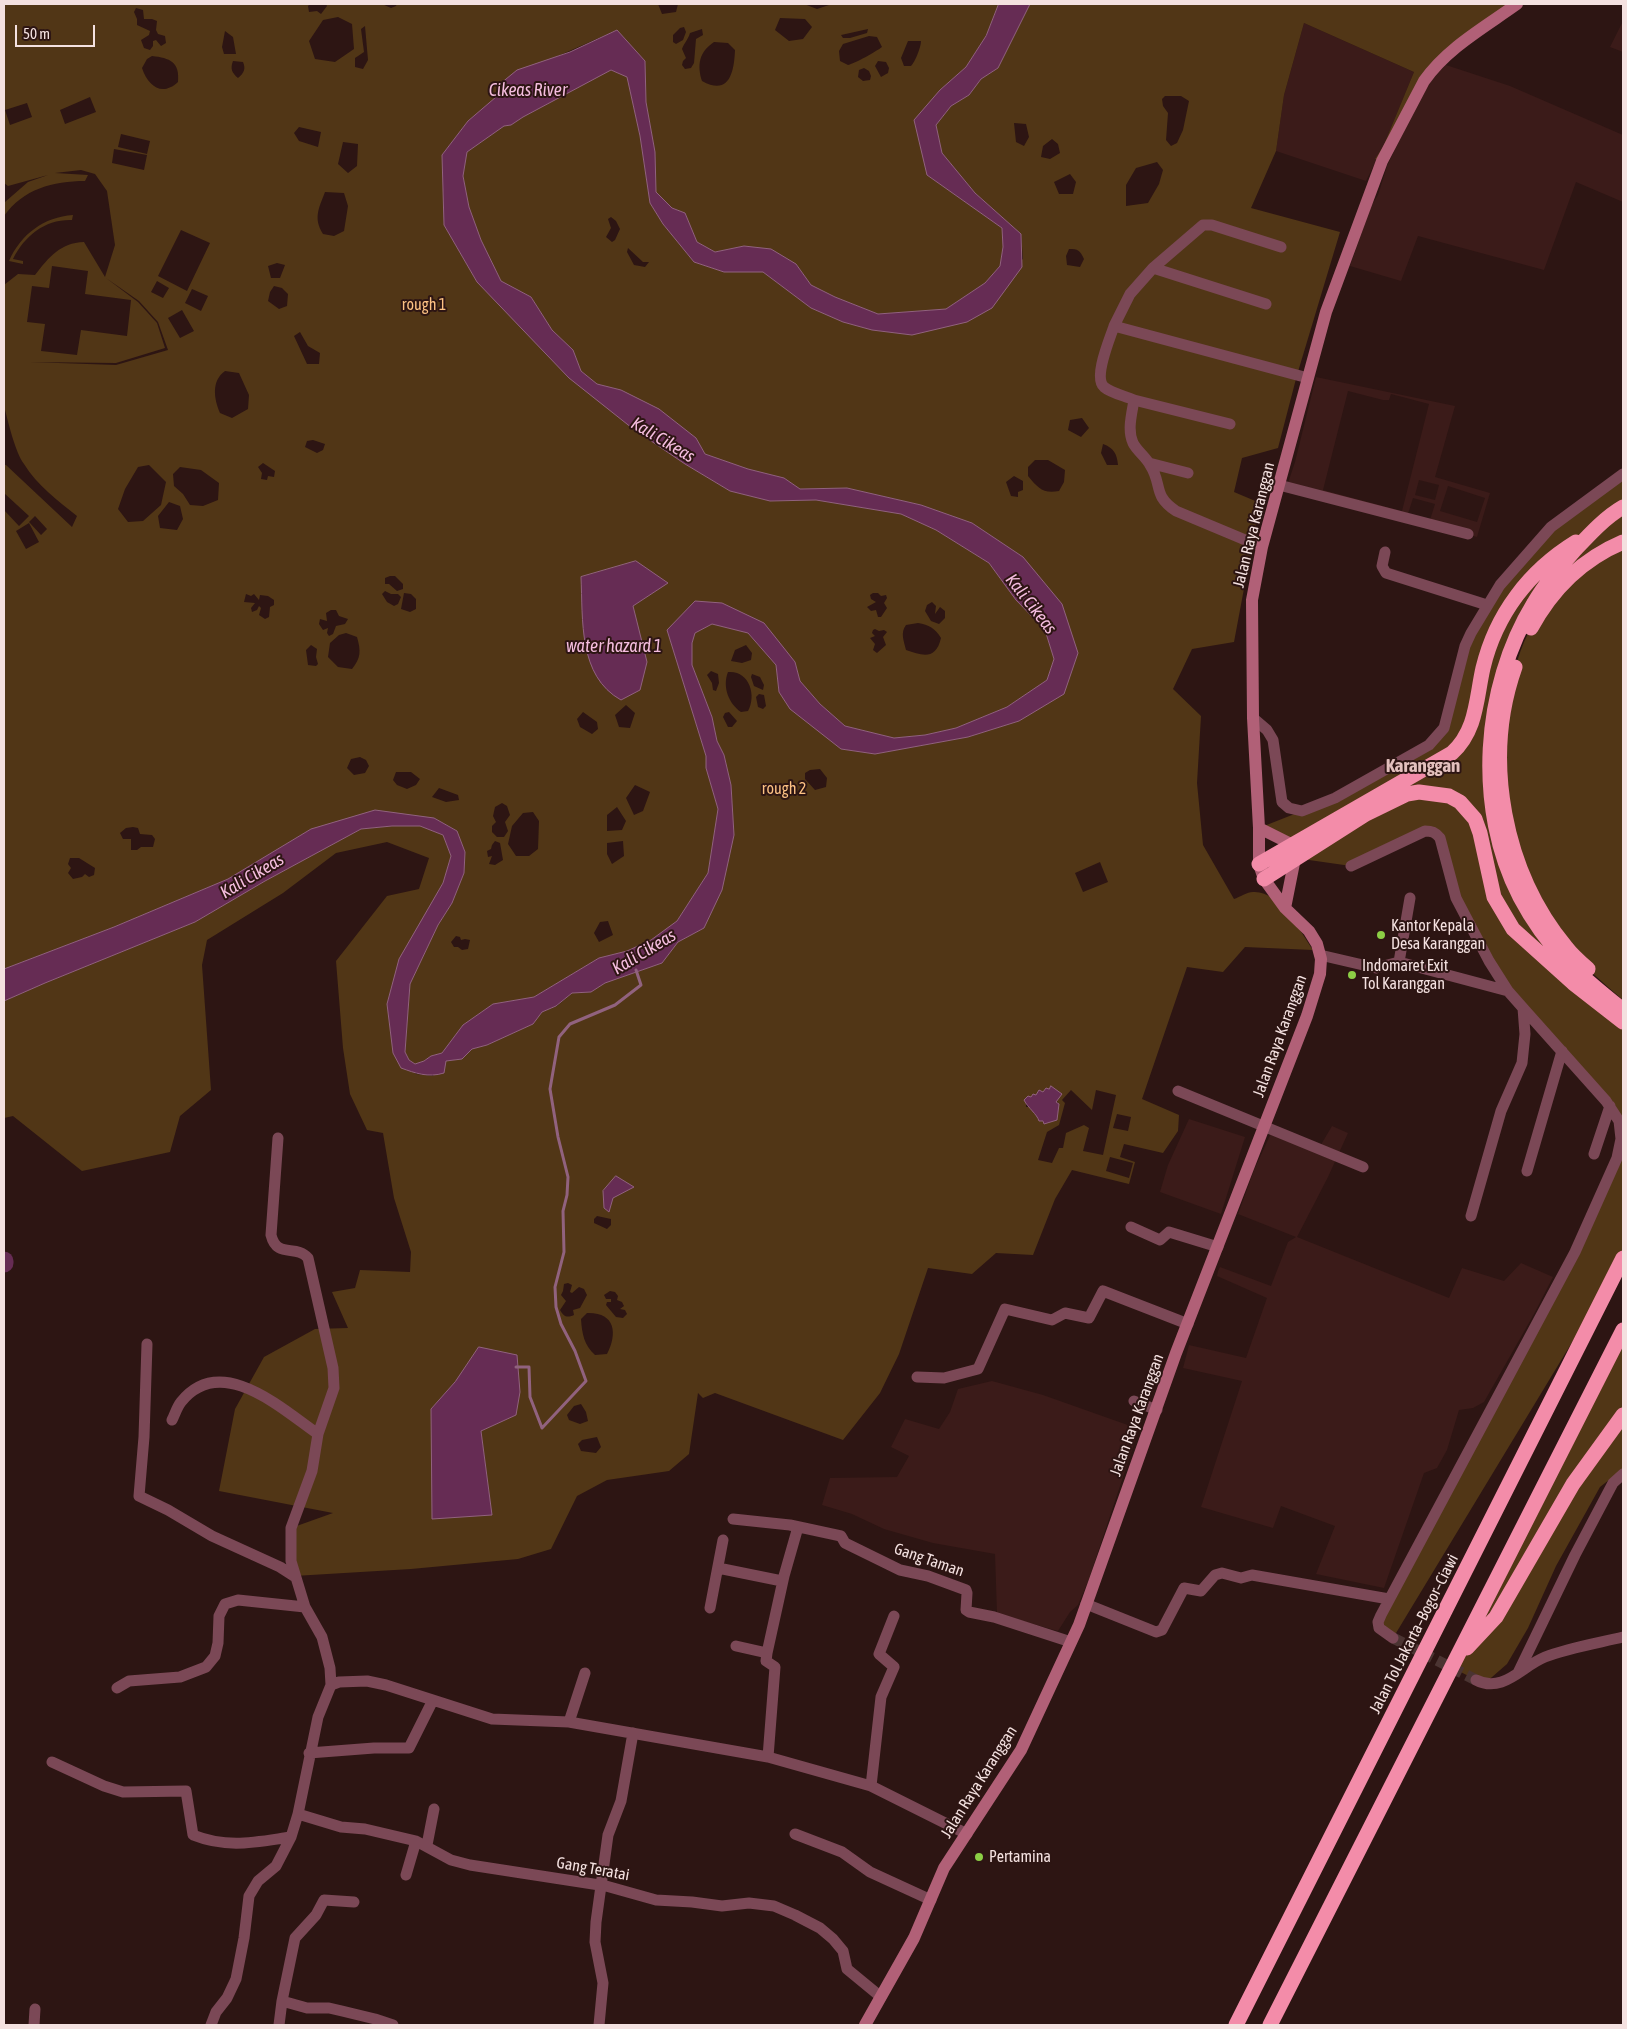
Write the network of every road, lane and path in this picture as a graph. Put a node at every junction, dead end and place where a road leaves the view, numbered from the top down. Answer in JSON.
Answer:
{"nodes":[{"id":1,"x":1517,"y":4,"type":"edge"},
{"id":2,"x":1281,"y":246,"type":"dead end"},
{"id":3,"x":1153,"y":268,"type":"junction"},
{"id":4,"x":1266,"y":304,"type":"dead end"},
{"id":5,"x":1114,"y":326,"type":"junction"},
{"id":6,"x":1308,"y":378,"type":"junction"},
{"id":7,"x":1134,"y":400,"type":"junction"},
{"id":8,"x":1230,"y":424,"type":"dead end"},
{"id":9,"x":1149,"y":463,"type":"junction"},
{"id":10,"x":1188,"y":473,"type":"dead end"},
{"id":11,"x":1623,"y":474,"type":"edge"},
{"id":12,"x":1279,"y":485,"type":"junction"},
{"id":13,"x":1623,"y":507,"type":"edge"},
{"id":14,"x":1468,"y":534,"type":"dead end"},
{"id":15,"x":1590,"y":534,"type":"junction"},
{"id":16,"x":1623,"y":542,"type":"edge"},
{"id":17,"x":1262,"y":547,"type":"junction"},
{"id":18,"x":1385,"y":552,"type":"dead end"},
{"id":19,"x":1487,"y":605,"type":"junction"},
{"id":20,"x":1253,"y":718,"type":"junction"},
{"id":21,"x":1259,"y":828,"type":"junction"},
{"id":22,"x":1294,"y":852,"type":"junction"},
{"id":23,"x":1259,"y":864,"type":"junction"},
{"id":24,"x":1351,"y":866,"type":"dead end"},
{"id":25,"x":1264,"y":879,"type":"junction"},
{"id":26,"x":1410,"y":898,"type":"dead end"},
{"id":27,"x":1286,"y":908,"type":"junction"},
{"id":28,"x":1320,"y":956,"type":"junction"},
{"id":29,"x":1399,"y":962,"type":"junction"},
{"id":30,"x":1508,"y":991,"type":"junction"},
{"id":31,"x":1623,"y":1000,"type":"edge"},
{"id":32,"x":1523,"y":1008,"type":"junction"},
{"id":33,"x":1623,"y":1010,"type":"edge"},
{"id":34,"x":1623,"y":1022,"type":"edge"},
{"id":35,"x":1562,"y":1051,"type":"junction"},
{"id":36,"x":1178,"y":1091,"type":"dead end"},
{"id":37,"x":1610,"y":1106,"type":"junction"},
{"id":38,"x":1263,"y":1126,"type":"junction"},
{"id":39,"x":278,"y":1138,"type":"dead end"},
{"id":40,"x":1594,"y":1154,"type":"dead end"},
{"id":41,"x":1363,"y":1166,"type":"dead end"},
{"id":42,"x":1527,"y":1171,"type":"dead end"},
{"id":43,"x":1471,"y":1216,"type":"dead end"},
{"id":44,"x":1131,"y":1227,"type":"dead end"},
{"id":45,"x":1218,"y":1247,"type":"junction"},
{"id":46,"x":1623,"y":1258,"type":"edge"},
{"id":47,"x":1188,"y":1324,"type":"junction"},
{"id":48,"x":1623,"y":1330,"type":"edge"},
{"id":49,"x":147,"y":1344,"type":"dead end"},
{"id":50,"x":917,"y":1377,"type":"dead end"},
{"id":51,"x":1134,"y":1402,"type":"dead end"},
{"id":52,"x":1157,"y":1410,"type":"junction"},
{"id":53,"x":1623,"y":1416,"type":"edge"},
{"id":54,"x":172,"y":1420,"type":"dead end"},
{"id":55,"x":318,"y":1434,"type":"junction"},
{"id":56,"x":1623,"y":1474,"type":"edge"},
{"id":57,"x":733,"y":1519,"type":"dead end"},
{"id":58,"x":798,"y":1527,"type":"junction"},
{"id":59,"x":723,"y":1540,"type":"dead end"},
{"id":60,"x":718,"y":1568,"type":"junction"},
{"id":61,"x":294,"y":1576,"type":"junction"},
{"id":62,"x":782,"y":1581,"type":"junction"},
{"id":63,"x":1389,"y":1598,"type":"junction"},
{"id":64,"x":1086,"y":1604,"type":"junction"},
{"id":65,"x":305,"y":1607,"type":"junction"},
{"id":66,"x":710,"y":1608,"type":"dead end"},
{"id":67,"x":894,"y":1616,"type":"dead end"},
{"id":68,"x":1623,"y":1637,"type":"edge"},
{"id":69,"x":1393,"y":1638,"type":"tunnel mouth"},
{"id":70,"x":1071,"y":1642,"type":"junction"},
{"id":71,"x":736,"y":1646,"type":"dead end"},
{"id":72,"x":767,"y":1653,"type":"junction"},
{"id":73,"x":1454,"y":1662,"type":"junction"},
{"id":74,"x":585,"y":1673,"type":"dead end"},
{"id":75,"x":1518,"y":1673,"type":"junction"},
{"id":76,"x":1476,"y":1680,"type":"tunnel mouth"},
{"id":77,"x":331,"y":1685,"type":"junction"},
{"id":78,"x":118,"y":1688,"type":"dead end"},
{"id":79,"x":432,"y":1700,"type":"junction"},
{"id":80,"x":569,"y":1722,"type":"junction"},
{"id":81,"x":633,"y":1733,"type":"junction"},
{"id":82,"x":309,"y":1753,"type":"junction"},
{"id":83,"x":768,"y":1757,"type":"junction"},
{"id":84,"x":52,"y":1762,"type":"dead end"},
{"id":85,"x":871,"y":1786,"type":"junction"},
{"id":86,"x":434,"y":1809,"type":"dead end"},
{"id":87,"x":298,"y":1814,"type":"junction"},
{"id":88,"x":795,"y":1834,"type":"dead end"},
{"id":89,"x":967,"y":1834,"type":"junction"},
{"id":90,"x":291,"y":1837,"type":"junction"},
{"id":91,"x":422,"y":1843,"type":"junction"},
{"id":92,"x":406,"y":1875,"type":"dead end"},
{"id":93,"x":601,"y":1885,"type":"junction"},
{"id":94,"x":931,"y":1900,"type":"junction"},
{"id":95,"x":354,"y":1902,"type":"dead end"},
{"id":96,"x":881,"y":1997,"type":"junction"},
{"id":97,"x":282,"y":2001,"type":"junction"},
{"id":98,"x":35,"y":2009,"type":"dead end"},
{"id":99,"x":34,"y":2025,"type":"edge"},
{"id":100,"x":211,"y":2025,"type":"edge"},
{"id":101,"x":279,"y":2025,"type":"edge"},
{"id":102,"x":393,"y":2025,"type":"edge"},
{"id":103,"x":599,"y":2025,"type":"edge"},
{"id":104,"x":865,"y":2025,"type":"edge"},
{"id":105,"x":1236,"y":2025,"type":"edge"},
{"id":106,"x":1270,"y":2025,"type":"edge"}],
"edges":[{"from":1,"to":6,"type":"street","name":"Jalan Raya Karanggan"},
{"from":2,"to":3,"type":"street"},
{"from":3,"to":4,"type":"street"},
{"from":3,"to":5,"type":"street"},
{"from":5,"to":6,"type":"street"},
{"from":5,"to":7,"type":"street"},
{"from":6,"to":12,"type":"street","name":"Jalan Raya Karanggan"},
{"from":7,"to":8,"type":"street"},
{"from":7,"to":9,"type":"street"},
{"from":9,"to":10,"type":"street"},
{"from":9,"to":17,"type":"street"},
{"from":11,"to":19,"type":"street"},
{"from":12,"to":14,"type":"street"},
{"from":12,"to":17,"type":"street","name":"Jalan Raya Karanggan"},
{"from":13,"to":15,"type":"highway"},
{"from":15,"to":22,"type":"highway"},
{"from":15,"to":33,"type":"highway"},
{"from":16,"to":31,"type":"highway"},
{"from":17,"to":20,"type":"street","name":"Jalan Raya Karanggan"},
{"from":18,"to":19,"type":"street"},
{"from":19,"to":20,"type":"street"},
{"from":20,"to":21,"type":"street","name":"Jalan Raya Karanggan"},
{"from":21,"to":22,"type":"street"},
{"from":21,"to":23,"type":"street","name":"Jalan Raya Karanggan"},
{"from":22,"to":23,"type":"highway"},
{"from":22,"to":25,"type":"highway"},
{"from":22,"to":27,"type":"street"},
{"from":22,"to":34,"type":"highway"},
{"from":23,"to":25,"type":"street","name":"Jalan Raya Karanggan"},
{"from":24,"to":30,"type":"street"},
{"from":25,"to":27,"type":"street","name":"Jalan Raya Karanggan"},
{"from":26,"to":29,"type":"street"},
{"from":27,"to":28,"type":"street","name":"Jalan Raya Karanggan"},
{"from":28,"to":29,"type":"street"},
{"from":28,"to":38,"type":"street","name":"Jalan Raya Karanggan"},
{"from":29,"to":30,"type":"street"},
{"from":30,"to":32,"type":"street"},
{"from":32,"to":35,"type":"street"},
{"from":32,"to":43,"type":"street"},
{"from":35,"to":37,"type":"street"},
{"from":35,"to":42,"type":"street"},
{"from":36,"to":38,"type":"street"},
{"from":37,"to":40,"type":"street"},
{"from":37,"to":63,"type":"street"},
{"from":38,"to":41,"type":"street"},
{"from":38,"to":45,"type":"street","name":"Jalan Raya Karanggan"},
{"from":39,"to":55,"type":"street"},
{"from":44,"to":45,"type":"street"},
{"from":45,"to":47,"type":"street","name":"Jalan Raya Karanggan"},
{"from":46,"to":105,"type":"highway","name":"Jalan Tol Jakarta–Bogor–Ciawi"},
{"from":47,"to":50,"type":"street"},
{"from":47,"to":52,"type":"street","name":"Jalan Raya Karanggan"},
{"from":48,"to":73,"type":"highway"},
{"from":49,"to":61,"type":"street"},
{"from":51,"to":52,"type":"street"},
{"from":52,"to":64,"type":"street","name":"Jalan Raya Karanggan"},
{"from":53,"to":73,"type":"highway"},
{"from":54,"to":55,"type":"street"},
{"from":55,"to":61,"type":"street"},
{"from":56,"to":75,"type":"street"},
{"from":57,"to":58,"type":"street","name":"Gang Taman"},
{"from":58,"to":62,"type":"street"},
{"from":58,"to":70,"type":"street","name":"Gang Taman"},
{"from":59,"to":60,"type":"street"},
{"from":60,"to":62,"type":"street"},
{"from":60,"to":66,"type":"street"},
{"from":61,"to":65,"type":"street"},
{"from":62,"to":72,"type":"street"},
{"from":63,"to":64,"type":"street"},
{"from":63,"to":69,"type":"street"},
{"from":64,"to":70,"type":"street","name":"Jalan Raya Karanggan"},
{"from":65,"to":77,"type":"street"},
{"from":65,"to":78,"type":"street"},
{"from":67,"to":85,"type":"street"},
{"from":68,"to":75,"type":"street"},
{"from":70,"to":89,"type":"street","name":"Jalan Raya Karanggan"},
{"from":71,"to":72,"type":"street"},
{"from":72,"to":83,"type":"street"},
{"from":73,"to":106,"type":"highway"},
{"from":74,"to":80,"type":"street"},
{"from":75,"to":76,"type":"street"},
{"from":77,"to":79,"type":"street"},
{"from":77,"to":82,"type":"street"},
{"from":79,"to":80,"type":"street"},
{"from":79,"to":82,"type":"street"},
{"from":80,"to":81,"type":"street"},
{"from":81,"to":83,"type":"street"},
{"from":81,"to":93,"type":"street"},
{"from":82,"to":87,"type":"street"},
{"from":83,"to":85,"type":"street"},
{"from":84,"to":90,"type":"street"},
{"from":85,"to":89,"type":"street"},
{"from":86,"to":91,"type":"street"},
{"from":87,"to":90,"type":"street"},
{"from":87,"to":91,"type":"street","name":"Gang Teratai"},
{"from":88,"to":94,"type":"street"},
{"from":89,"to":94,"type":"street","name":"Jalan Raya Karanggan"},
{"from":90,"to":100,"type":"street"},
{"from":91,"to":92,"type":"street"},
{"from":91,"to":93,"type":"street","name":"Gang Teratai"},
{"from":93,"to":96,"type":"street","name":"Gang Teratai"},
{"from":93,"to":103,"type":"street"},
{"from":94,"to":96,"type":"street","name":"Jalan Raya Karanggan"},
{"from":95,"to":97,"type":"street"},
{"from":96,"to":104,"type":"street","name":"Jalan Raya Karanggan"},
{"from":97,"to":101,"type":"street"},
{"from":97,"to":102,"type":"street"},
{"from":98,"to":99,"type":"street"}]}
